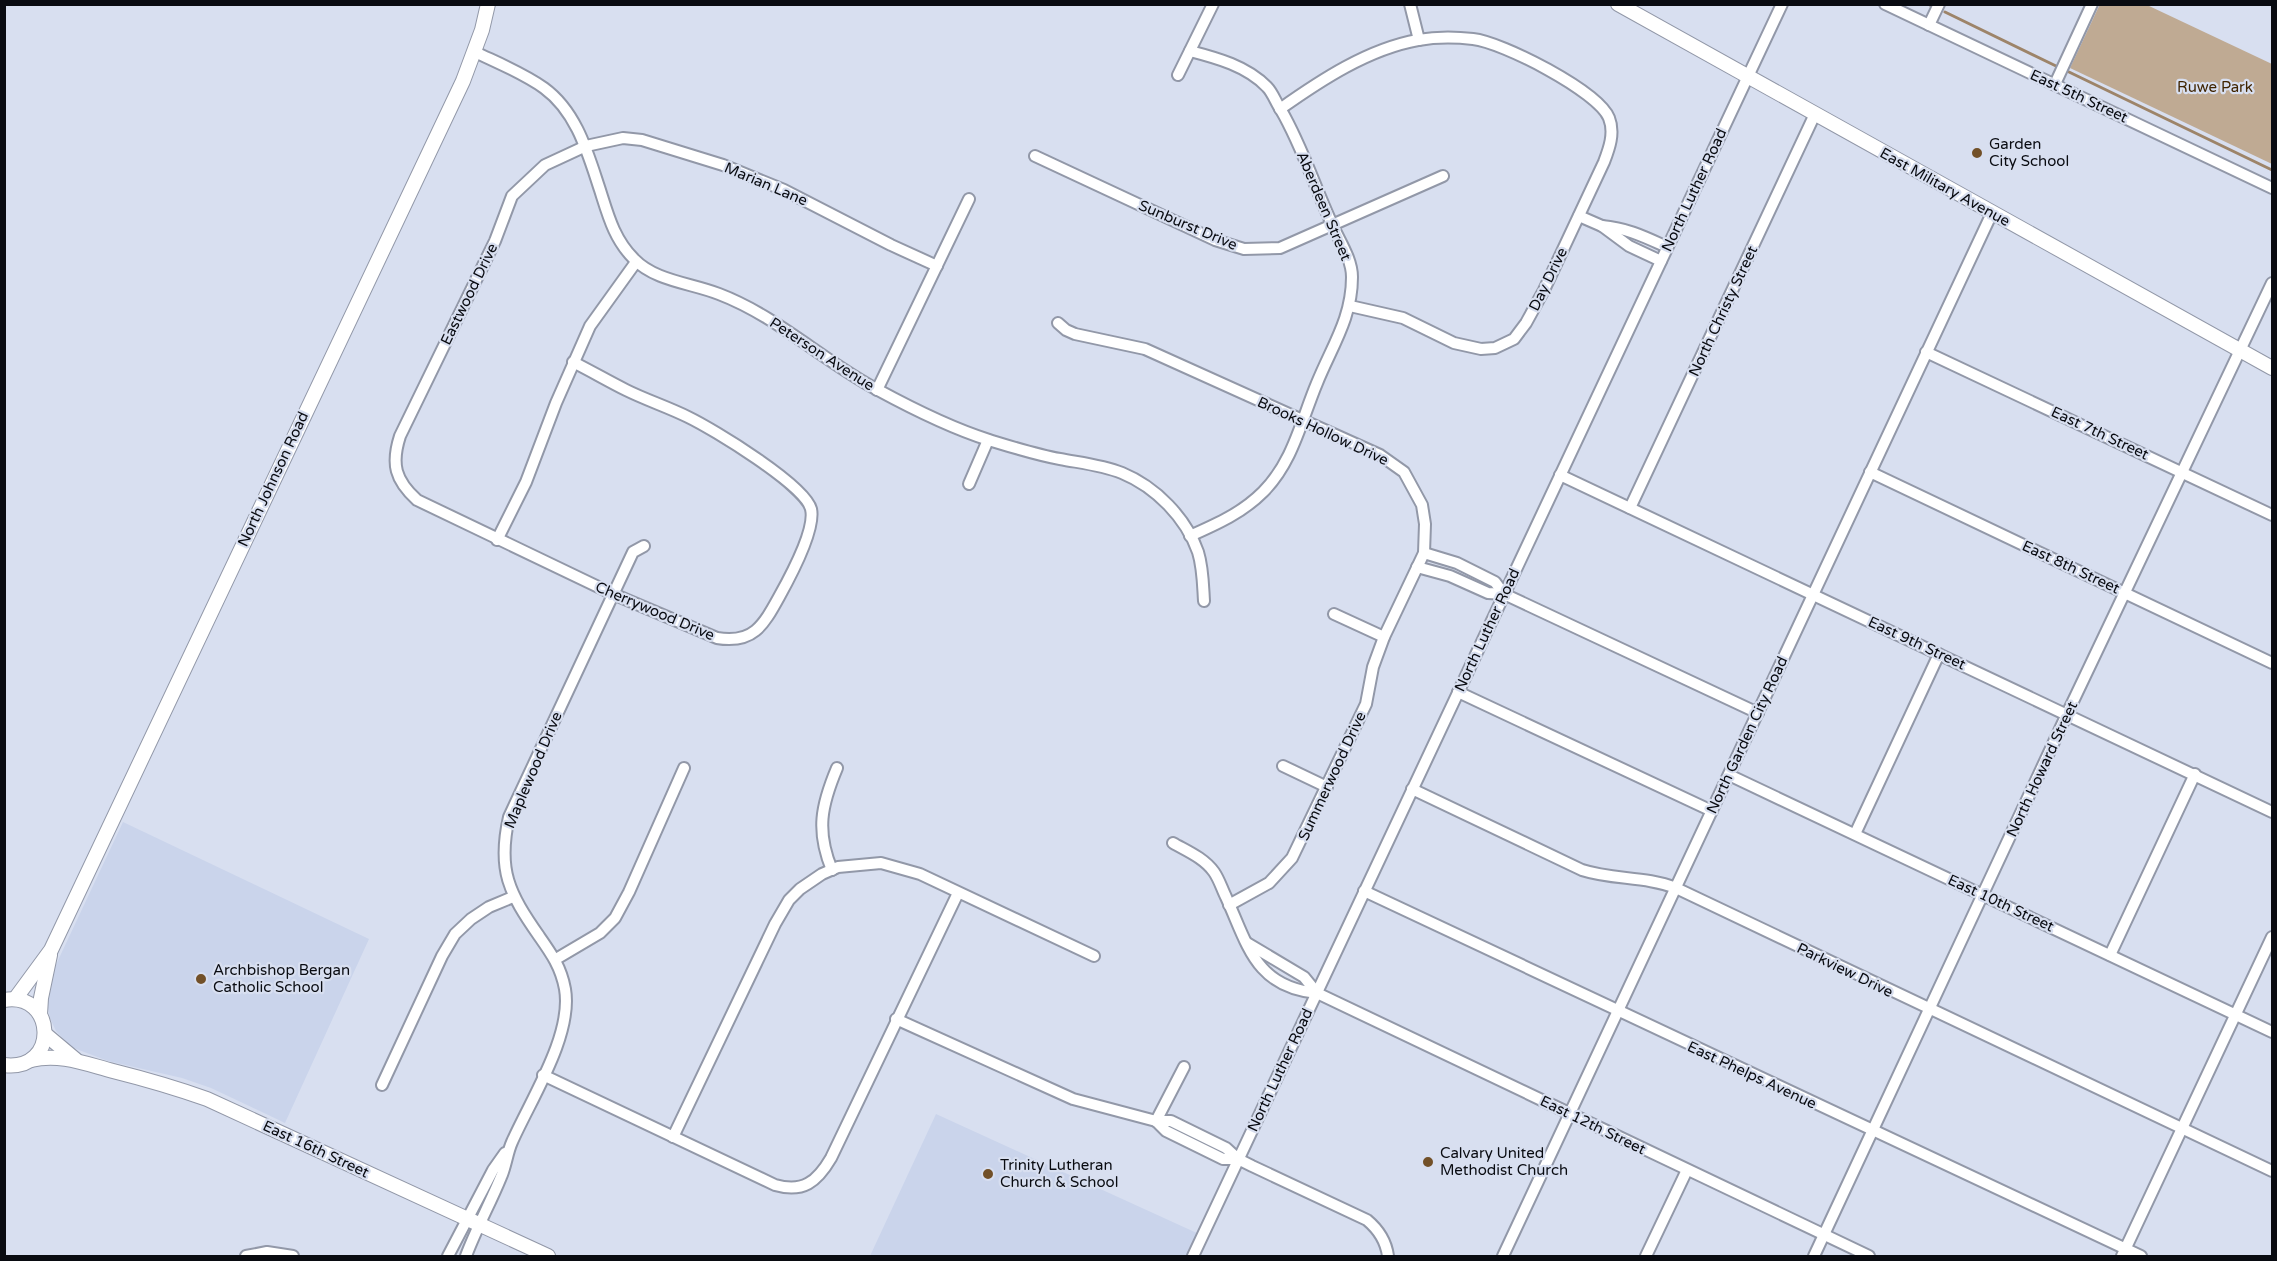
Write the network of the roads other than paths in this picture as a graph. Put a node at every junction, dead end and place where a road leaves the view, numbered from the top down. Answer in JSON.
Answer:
{"nodes":[{"id":1,"x":488,"y":4,"type":"edge"},
{"id":2,"x":1213,"y":4,"type":"edge"},
{"id":3,"x":1410,"y":4,"type":"edge"},
{"id":4,"x":1618,"y":4,"type":"edge"},
{"id":5,"x":1782,"y":4,"type":"edge"},
{"id":6,"x":1886,"y":4,"type":"edge"},
{"id":7,"x":1939,"y":4,"type":"edge"},
{"id":8,"x":2092,"y":4,"type":"edge"},
{"id":9,"x":1929,"y":25,"type":"junction"},
{"id":10,"x":1419,"y":40,"type":"junction"},
{"id":11,"x":1190,"y":51,"type":"junction"},
{"id":12,"x":475,"y":52,"type":"junction"},
{"id":13,"x":1178,"y":75,"type":"dead end"},
{"id":14,"x":1747,"y":76,"type":"junction"},
{"id":15,"x":2055,"y":84,"type":"junction"},
{"id":16,"x":1280,"y":109,"type":"junction"},
{"id":17,"x":1815,"y":114,"type":"junction"},
{"id":18,"x":586,"y":146,"type":"junction"},
{"id":19,"x":1035,"y":156,"type":"dead end"},
{"id":20,"x":1443,"y":176,"type":"dead end"},
{"id":21,"x":2272,"y":188,"type":"edge"},
{"id":22,"x":969,"y":200,"type":"dead end"},
{"id":23,"x":1992,"y":213,"type":"junction"},
{"id":24,"x":1579,"y":216,"type":"junction"},
{"id":25,"x":1332,"y":225,"type":"junction"},
{"id":26,"x":1602,"y":226,"type":"junction"},
{"id":27,"x":1667,"y":247,"type":"junction"},
{"id":28,"x":1661,"y":261,"type":"junction"},
{"id":29,"x":636,"y":262,"type":"junction"},
{"id":30,"x":937,"y":266,"type":"junction"},
{"id":31,"x":2272,"y":282,"type":"edge"},
{"id":32,"x":1350,"y":306,"type":"junction"},
{"id":33,"x":1058,"y":323,"type":"dead end"},
{"id":34,"x":2241,"y":351,"type":"junction"},
{"id":35,"x":1926,"y":352,"type":"junction"},
{"id":36,"x":573,"y":362,"type":"junction"},
{"id":37,"x":2272,"y":368,"type":"edge"},
{"id":38,"x":877,"y":390,"type":"junction"},
{"id":39,"x":1303,"y":420,"type":"junction"},
{"id":40,"x":987,"y":440,"type":"junction"},
{"id":41,"x":2183,"y":471,"type":"junction"},
{"id":42,"x":1870,"y":472,"type":"junction"},
{"id":43,"x":397,"y":475,"type":"joint"},
{"id":44,"x":1560,"y":475,"type":"junction"},
{"id":45,"x":969,"y":484,"type":"dead end"},
{"id":46,"x":1630,"y":508,"type":"junction"},
{"id":47,"x":2272,"y":515,"type":"edge"},
{"id":48,"x":1190,"y":536,"type":"junction"},
{"id":49,"x":497,"y":540,"type":"junction"},
{"id":50,"x":644,"y":546,"type":"dead end"},
{"id":51,"x":1424,"y":553,"type":"junction"},
{"id":52,"x":1417,"y":567,"type":"junction"},
{"id":53,"x":2126,"y":593,"type":"junction"},
{"id":54,"x":613,"y":594,"type":"junction"},
{"id":55,"x":1504,"y":594,"type":"junction"},
{"id":56,"x":1813,"y":594,"type":"junction"},
{"id":57,"x":1204,"y":601,"type":"dead end"},
{"id":58,"x":1334,"y":614,"type":"dead end"},
{"id":59,"x":1384,"y":637,"type":"junction"},
{"id":60,"x":1939,"y":654,"type":"junction"},
{"id":61,"x":2272,"y":663,"type":"edge"},
{"id":62,"x":1458,"y":692,"type":"junction"},
{"id":63,"x":1758,"y":713,"type":"junction"},
{"id":64,"x":2067,"y":714,"type":"junction"},
{"id":65,"x":1283,"y":766,"type":"dead end"},
{"id":66,"x":684,"y":768,"type":"dead end"},
{"id":67,"x":837,"y":768,"type":"dead end"},
{"id":68,"x":2195,"y":774,"type":"junction"},
{"id":69,"x":1729,"y":775,"type":"junction"},
{"id":70,"x":1327,"y":787,"type":"junction"},
{"id":71,"x":1413,"y":789,"type":"junction"},
{"id":72,"x":1712,"y":811,"type":"junction"},
{"id":73,"x":2272,"y":812,"type":"edge"},
{"id":74,"x":1855,"y":834,"type":"junction"},
{"id":75,"x":1173,"y":843,"type":"dead end"},
{"id":76,"x":832,"y":870,"type":"junction"},
{"id":77,"x":1676,"y":888,"type":"junction"},
{"id":78,"x":1364,"y":891,"type":"junction"},
{"id":79,"x":958,"y":893,"type":"junction"},
{"id":80,"x":1984,"y":895,"type":"junction"},
{"id":81,"x":513,"y":897,"type":"junction"},
{"id":82,"x":1229,"y":905,"type":"junction"},
{"id":83,"x":2272,"y":937,"type":"edge"},
{"id":84,"x":1247,"y":943,"type":"junction"},
{"id":85,"x":51,"y":950,"type":"junction"},
{"id":86,"x":2110,"y":955,"type":"junction"},
{"id":87,"x":1094,"y":956,"type":"dead end"},
{"id":88,"x":556,"y":960,"type":"junction"},
{"id":89,"x":1317,"y":993,"type":"junction"},
{"id":90,"x":10,"y":1000,"type":"edge"},
{"id":91,"x":1930,"y":1010,"type":"junction"},
{"id":92,"x":1618,"y":1012,"type":"junction"},
{"id":93,"x":40,"y":1014,"type":"junction"},
{"id":94,"x":2236,"y":1014,"type":"junction"},
{"id":95,"x":896,"y":1019,"type":"junction"},
{"id":96,"x":2272,"y":1032,"type":"edge"},
{"id":97,"x":45,"y":1034,"type":"junction"},
{"id":98,"x":31,"y":1060,"type":"junction"},
{"id":99,"x":76,"y":1060,"type":"junction"},
{"id":100,"x":4,"y":1065,"type":"edge"},
{"id":101,"x":1184,"y":1067,"type":"dead end"},
{"id":102,"x":543,"y":1075,"type":"junction"},
{"id":103,"x":382,"y":1085,"type":"dead end"},
{"id":104,"x":1570,"y":1114,"type":"junction"},
{"id":105,"x":1156,"y":1121,"type":"junction"},
{"id":106,"x":2182,"y":1128,"type":"junction"},
{"id":107,"x":1872,"y":1131,"type":"junction"},
{"id":108,"x":673,"y":1137,"type":"junction"},
{"id":109,"x":1238,"y":1159,"type":"junction"},
{"id":110,"x":1687,"y":1170,"type":"junction"},
{"id":111,"x":2272,"y":1171,"type":"edge"},
{"id":112,"x":474,"y":1221,"type":"junction"},
{"id":113,"x":1824,"y":1235,"type":"junction"},
{"id":114,"x":2124,"y":1253,"type":"edge"},
{"id":115,"x":246,"y":1257,"type":"edge"},
{"id":116,"x":293,"y":1257,"type":"edge"},
{"id":117,"x":448,"y":1257,"type":"edge"},
{"id":118,"x":466,"y":1257,"type":"edge"},
{"id":119,"x":548,"y":1257,"type":"edge"},
{"id":120,"x":1193,"y":1257,"type":"edge"},
{"id":121,"x":1388,"y":1257,"type":"edge"},
{"id":122,"x":1503,"y":1257,"type":"edge"},
{"id":123,"x":1646,"y":1257,"type":"edge"},
{"id":124,"x":1814,"y":1257,"type":"edge"},
{"id":125,"x":1869,"y":1257,"type":"edge"},
{"id":126,"x":2141,"y":1257,"type":"edge"}],
"edges":[{"from":1,"to":12,"type":"main road","name":"North Johnson Road"},
{"from":2,"to":11,"type":"street"},
{"from":3,"to":10,"type":"street"},
{"from":4,"to":14,"type":"main road","name":"East Military Avenue"},
{"from":5,"to":14,"type":"street","name":"North Luther Road"},
{"from":6,"to":9,"type":"street","name":"East 5th Street"},
{"from":7,"to":9,"type":"street"},
{"from":8,"to":15,"type":"street"},
{"from":9,"to":15,"type":"street","name":"East 5th Street"},
{"from":10,"to":16,"type":"street","name":"Day Drive"},
{"from":10,"to":24,"type":"street","name":"Day Drive"},
{"from":11,"to":13,"type":"street"},
{"from":11,"to":16,"type":"street","name":"Aberdeen Street"},
{"from":12,"to":18,"type":"street","name":"Peterson Avenue"},
{"from":12,"to":85,"type":"main road","name":"North Johnson Road"},
{"from":14,"to":17,"type":"main road","name":"East Military Avenue"},
{"from":14,"to":27,"type":"street","name":"North Luther Road"},
{"from":15,"to":21,"type":"street","name":"East 5th Street"},
{"from":16,"to":25,"type":"street","name":"Aberdeen Street"},
{"from":17,"to":23,"type":"main road","name":"East Military Avenue"},
{"from":17,"to":46,"type":"street","name":"North Christy Street"},
{"from":18,"to":29,"type":"street","name":"Peterson Avenue"},
{"from":18,"to":30,"type":"street","name":"Marian Lane"},
{"from":18,"to":43,"type":"street","name":"Eastwood Drive"},
{"from":19,"to":25,"type":"street","name":"Sunburst Drive"},
{"from":20,"to":25,"type":"street","name":"Sunburst Drive"},
{"from":22,"to":30,"type":"street"},
{"from":23,"to":34,"type":"main road","name":"East Military Avenue"},
{"from":23,"to":35,"type":"street","name":"North Garden City Road"},
{"from":24,"to":26,"type":"street"},
{"from":24,"to":32,"type":"street","name":"Day Drive"},
{"from":25,"to":32,"type":"street","name":"Aberdeen Street"},
{"from":26,"to":27,"type":"street"},
{"from":26,"to":28,"type":"street"},
{"from":27,"to":28,"type":"street","name":"North Luther Road"},
{"from":28,"to":44,"type":"street","name":"North Luther Road"},
{"from":29,"to":36,"type":"street"},
{"from":29,"to":38,"type":"street","name":"Peterson Avenue"},
{"from":30,"to":38,"type":"street"},
{"from":31,"to":34,"type":"street","name":"North Howard Street"},
{"from":32,"to":39,"type":"street","name":"Aberdeen Street"},
{"from":33,"to":39,"type":"street","name":"Brooks Hollow Drive"},
{"from":34,"to":37,"type":"main road","name":"East Military Avenue"},
{"from":34,"to":41,"type":"street","name":"North Howard Street"},
{"from":35,"to":41,"type":"street","name":"East 7th Street"},
{"from":35,"to":42,"type":"street","name":"North Garden City Road"},
{"from":36,"to":49,"type":"street"},
{"from":36,"to":54,"type":"street","name":"Cherrywood Drive"},
{"from":38,"to":40,"type":"street","name":"Peterson Avenue"},
{"from":39,"to":48,"type":"street","name":"Aberdeen Street"},
{"from":39,"to":51,"type":"street","name":"Brooks Hollow Drive"},
{"from":40,"to":45,"type":"street"},
{"from":40,"to":48,"type":"street","name":"Peterson Avenue"},
{"from":41,"to":47,"type":"street","name":"East 7th Street"},
{"from":41,"to":53,"type":"street","name":"North Howard Street"},
{"from":42,"to":53,"type":"street","name":"East 8th Street"},
{"from":42,"to":56,"type":"street","name":"North Garden City Road"},
{"from":43,"to":49,"type":"street","name":"Cherrywood Drive"},
{"from":44,"to":46,"type":"street","name":"East 9th Street"},
{"from":44,"to":55,"type":"street","name":"North Luther Road"},
{"from":46,"to":56,"type":"street","name":"East 9th Street"},
{"from":48,"to":57,"type":"street","name":"Peterson Avenue"},
{"from":49,"to":54,"type":"street","name":"Cherrywood Drive"},
{"from":50,"to":54,"type":"street","name":"Maplewood Drive"},
{"from":51,"to":52,"type":"street","name":"Summerwood Drive"},
{"from":51,"to":55,"type":"street"},
{"from":52,"to":55,"type":"street"},
{"from":52,"to":59,"type":"street","name":"Summerwood Drive"},
{"from":53,"to":61,"type":"street","name":"East 8th Street"},
{"from":53,"to":64,"type":"street","name":"North Howard Street"},
{"from":54,"to":81,"type":"street","name":"Maplewood Drive"},
{"from":55,"to":62,"type":"street","name":"North Luther Road"},
{"from":55,"to":63,"type":"street"},
{"from":56,"to":60,"type":"street","name":"East 9th Street"},
{"from":56,"to":63,"type":"street","name":"North Garden City Road"},
{"from":58,"to":59,"type":"street"},
{"from":59,"to":70,"type":"street","name":"Summerwood Drive"},
{"from":60,"to":64,"type":"street","name":"East 9th Street"},
{"from":60,"to":74,"type":"street"},
{"from":62,"to":71,"type":"street","name":"North Luther Road"},
{"from":62,"to":72,"type":"street"},
{"from":63,"to":69,"type":"street","name":"North Garden City Road"},
{"from":64,"to":68,"type":"street","name":"East 9th Street"},
{"from":64,"to":80,"type":"street","name":"North Howard Street"},
{"from":65,"to":70,"type":"street"},
{"from":66,"to":88,"type":"street"},
{"from":67,"to":76,"type":"street"},
{"from":68,"to":73,"type":"street","name":"East 9th Street"},
{"from":68,"to":86,"type":"street"},
{"from":69,"to":72,"type":"street","name":"North Garden City Road"},
{"from":69,"to":74,"type":"street","name":"East 10th Street"},
{"from":70,"to":82,"type":"street","name":"Summerwood Drive"},
{"from":71,"to":77,"type":"street","name":"Parkview Drive"},
{"from":71,"to":78,"type":"street","name":"North Luther Road"},
{"from":72,"to":77,"type":"street","name":"North Garden City Road"},
{"from":74,"to":80,"type":"street","name":"East 10th Street"},
{"from":75,"to":82,"type":"street","name":"East 12th Street"},
{"from":76,"to":79,"type":"street"},
{"from":76,"to":108,"type":"street"},
{"from":77,"to":91,"type":"street","name":"Parkview Drive"},
{"from":77,"to":92,"type":"street","name":"North Garden City Road"},
{"from":78,"to":89,"type":"street","name":"North Luther Road"},
{"from":78,"to":92,"type":"street","name":"East Phelps Avenue"},
{"from":79,"to":87,"type":"street"},
{"from":79,"to":95,"type":"street"},
{"from":80,"to":86,"type":"street","name":"East 10th Street"},
{"from":80,"to":91,"type":"street","name":"North Howard Street"},
{"from":81,"to":88,"type":"street","name":"Maplewood Drive"},
{"from":81,"to":103,"type":"street"},
{"from":82,"to":84,"type":"street","name":"East 12th Street"},
{"from":83,"to":94,"type":"street"},
{"from":84,"to":89,"type":"street","name":"East 12th Street"},
{"from":84,"to":89,"type":"street","name":"East 12th Street"},
{"from":85,"to":90,"type":"main road","name":"North Johnson Road"},
{"from":85,"to":93,"type":"main road","name":"North Johnson Road"},
{"from":86,"to":94,"type":"street","name":"East 10th Street"},
{"from":88,"to":102,"type":"street","name":"Maplewood Drive"},
{"from":89,"to":104,"type":"street","name":"East 12th Street"},
{"from":89,"to":109,"type":"street","name":"North Luther Road"},
{"from":90,"to":93,"type":"main road"},
{"from":91,"to":106,"type":"street","name":"Parkview Drive"},
{"from":91,"to":107,"type":"street","name":"North Howard Street"},
{"from":92,"to":104,"type":"street","name":"North Garden City Road"},
{"from":92,"to":107,"type":"street","name":"East Phelps Avenue"},
{"from":93,"to":97,"type":"main road"},
{"from":94,"to":96,"type":"street","name":"East 10th Street"},
{"from":94,"to":106,"type":"street"},
{"from":95,"to":105,"type":"street"},
{"from":95,"to":108,"type":"street"},
{"from":97,"to":98,"type":"main road"},
{"from":97,"to":99,"type":"main road","name":"East 16th Street"},
{"from":98,"to":99,"type":"main road","name":"East 16th Street"},
{"from":98,"to":100,"type":"main road","name":"East 16th Street"},
{"from":99,"to":112,"type":"main road","name":"East 16th Street"},
{"from":101,"to":105,"type":"street"},
{"from":102,"to":108,"type":"street"},
{"from":102,"to":112,"type":"street","name":"Maplewood Drive"},
{"from":104,"to":110,"type":"street","name":"East 12th Street"},
{"from":104,"to":122,"type":"street","name":"North Garden City Road"},
{"from":105,"to":109,"type":"street"},
{"from":106,"to":111,"type":"street","name":"Parkview Drive"},
{"from":106,"to":114,"type":"street"},
{"from":107,"to":113,"type":"street","name":"North Howard Street"},
{"from":107,"to":114,"type":"street","name":"East Phelps Avenue"},
{"from":109,"to":120,"type":"street","name":"North Luther Road"},
{"from":109,"to":121,"type":"street"},
{"from":110,"to":113,"type":"street","name":"East 12th Street"},
{"from":110,"to":123,"type":"street"},
{"from":112,"to":117,"type":"street"},
{"from":112,"to":118,"type":"street"},
{"from":112,"to":119,"type":"main road","name":"East 16th Street"},
{"from":113,"to":124,"type":"street","name":"North Howard Street"},
{"from":113,"to":125,"type":"street","name":"East 12th Street"},
{"from":114,"to":126,"type":"street","name":"East Phelps Avenue"},
{"from":115,"to":116,"type":"street"}]}
